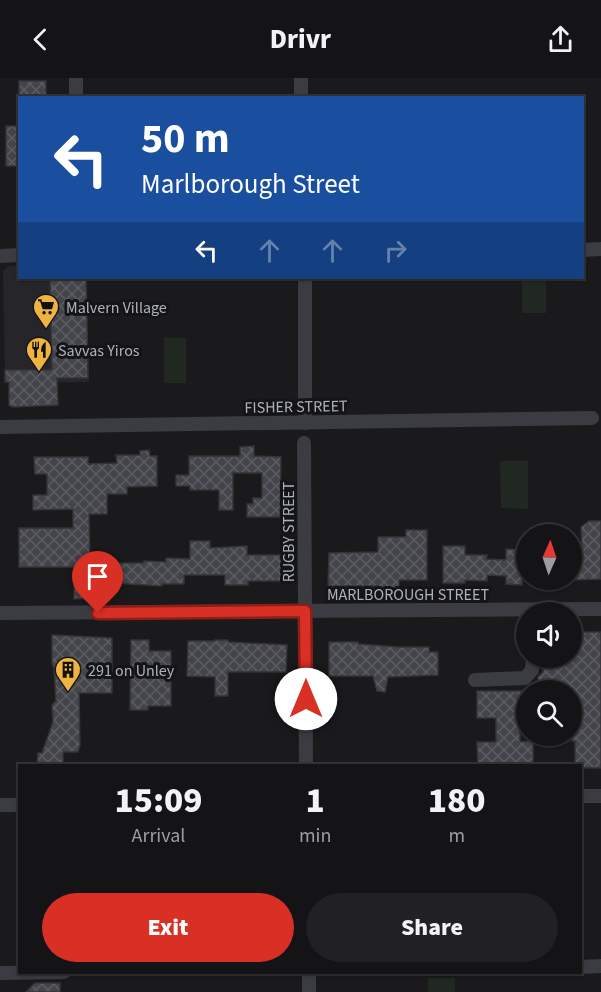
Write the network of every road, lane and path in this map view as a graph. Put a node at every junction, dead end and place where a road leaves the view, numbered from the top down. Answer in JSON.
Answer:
{"nodes":[{"id":1,"x":76,"y":78,"type":"edge"},
{"id":2,"x":301,"y":78,"type":"edge"},
{"id":3,"x":76,"y":96,"type":"edge"},
{"id":4,"x":301,"y":96,"type":"edge"},
{"id":5,"x":584,"y":249,"type":"edge"},
{"id":6,"x":601,"y":249,"type":"edge"},
{"id":7,"x":18,"y":255,"type":"edge"},
{"id":8,"x":0,"y":256,"type":"edge"},
{"id":9,"x":305,"y":279,"type":"edge"},
{"id":10,"x":598,"y":418,"type":"edge"},
{"id":11,"x":305,"y":423,"type":"junction"},
{"id":12,"x":0,"y":427,"type":"edge"},
{"id":13,"x":304,"y":444,"type":"dead end"},
{"id":14,"x":601,"y":609,"type":"edge"},
{"id":15,"x":582,"y":610,"type":"edge"},
{"id":16,"x":305,"y":611,"type":"junction"},
{"id":17,"x":516,"y":611,"type":"edge"},
{"id":18,"x":0,"y":614,"type":"edge"},
{"id":19,"x":532,"y":668,"type":"edge"},
{"id":20,"x":475,"y":680,"type":"dead end"},
{"id":21,"x":306,"y":764,"type":"edge"},
{"id":22,"x":582,"y":796,"type":"edge"},
{"id":23,"x":601,"y":796,"type":"edge"},
{"id":24,"x":0,"y":805,"type":"edge"},
{"id":25,"x":18,"y":805,"type":"edge"},
{"id":26,"x":582,"y":966,"type":"edge"},
{"id":27,"x":601,"y":966,"type":"edge"},
{"id":28,"x":0,"y":973,"type":"edge"},
{"id":29,"x":18,"y":973,"type":"edge"},
{"id":30,"x":309,"y":974,"type":"edge"},
{"id":31,"x":309,"y":992,"type":"edge"}],
"edges":[{"from":1,"to":3,"type":"street"},
{"from":2,"to":4,"type":"street"},
{"from":5,"to":6,"type":"street"},
{"from":7,"to":8,"type":"street"},
{"from":9,"to":11,"type":"street"},
{"from":10,"to":11,"type":"street","name":"FISHER STREET"},
{"from":11,"to":12,"type":"street","name":"FISHER STREET"},
{"from":13,"to":16,"type":"street","name":"RUGBY STREET"},
{"from":14,"to":15,"type":"street","name":"MARLBOROUGH STREET"},
{"from":16,"to":17,"type":"street","name":"MARLBOROUGH STREET"},
{"from":16,"to":18,"type":"street","name":"MARLBOROUGH STREET"},
{"from":16,"to":21,"type":"street","name":"RUGBY STREET"},
{"from":19,"to":20,"type":"street"},
{"from":22,"to":23,"type":"street"},
{"from":24,"to":25,"type":"street"},
{"from":26,"to":27,"type":"street"},
{"from":28,"to":29,"type":"street"},
{"from":30,"to":31,"type":"street"}]}
